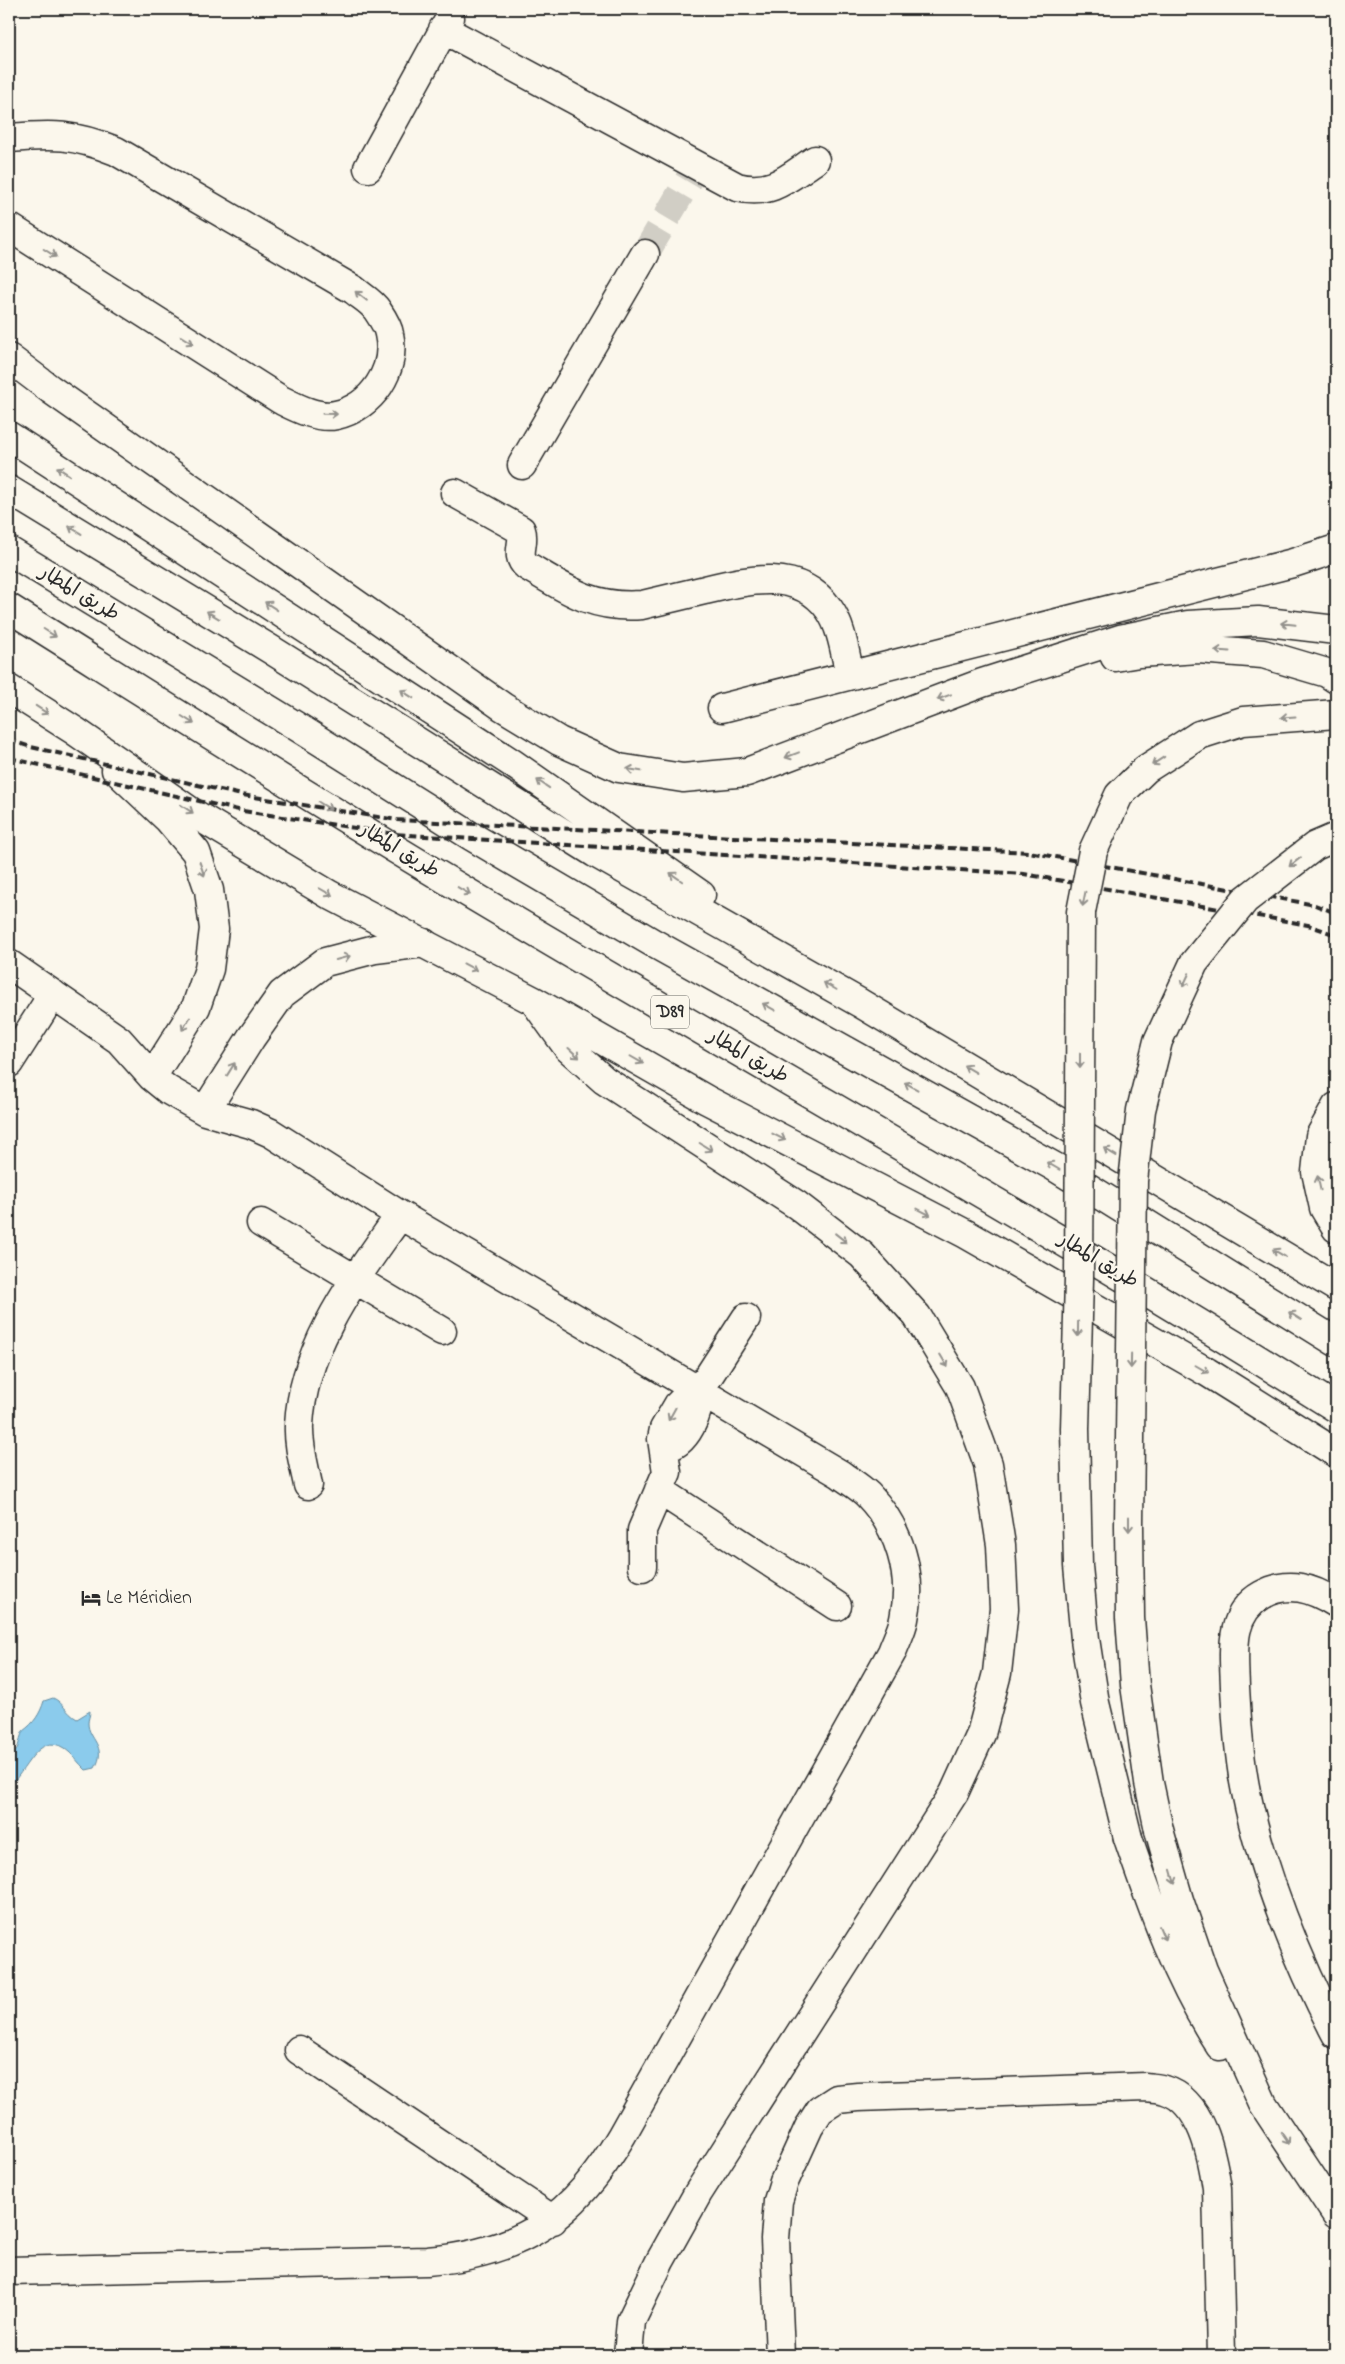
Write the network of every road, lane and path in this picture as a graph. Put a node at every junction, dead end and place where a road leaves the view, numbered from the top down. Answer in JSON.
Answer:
{"nodes":[{"id":1,"x":9,"y":138,"type":"edge"},
{"id":2,"x":814,"y":160,"type":"dead end"},
{"id":3,"x":368,"y":168,"type":"dead end"},
{"id":4,"x":9,"y":227,"type":"edge"},
{"id":5,"x":645,"y":254,"type":"tunnel mouth"},
{"id":6,"x":9,"y":358,"type":"edge"},
{"id":7,"x":9,"y":370,"type":"edge"},
{"id":8,"x":50,"y":389,"type":"junction"},
{"id":9,"x":9,"y":436,"type":"edge"},
{"id":10,"x":522,"y":465,"type":"dead end"},
{"id":11,"x":9,"y":490,"type":"edge"},
{"id":12,"x":455,"y":493,"type":"dead end"},
{"id":13,"x":1336,"y":548,"type":"edge"},
{"id":14,"x":9,"y":551,"type":"edge"},
{"id":15,"x":9,"y":608,"type":"edge"},
{"id":16,"x":1336,"y":630,"type":"edge"},
{"id":17,"x":850,"y":675,"type":"junction"},
{"id":18,"x":1336,"y":679,"type":"edge"},
{"id":19,"x":982,"y":683,"type":"junction"},
{"id":20,"x":9,"y":689,"type":"edge"},
{"id":21,"x":722,"y":708,"type":"dead end"},
{"id":22,"x":1336,"y":714,"type":"edge"},
{"id":23,"x":75,"y":731,"type":"junction"},
{"id":24,"x":1336,"y":837,"type":"edge"},
{"id":25,"x":424,"y":943,"type":"junction"},
{"id":26,"x":784,"y":959,"type":"junction"},
{"id":27,"x":9,"y":964,"type":"edge"},
{"id":28,"x":53,"y":994,"type":"junction"},
{"id":29,"x":534,"y":1001,"type":"junction"},
{"id":30,"x":9,"y":1062,"type":"edge"},
{"id":31,"x":152,"y":1077,"type":"junction"},
{"id":32,"x":1336,"y":1107,"type":"edge"},
{"id":33,"x":205,"y":1110,"type":"junction"},
{"id":34,"x":400,"y":1215,"type":"junction"},
{"id":35,"x":261,"y":1223,"type":"dead end"},
{"id":36,"x":1336,"y":1228,"type":"edge"},
{"id":37,"x":356,"y":1279,"type":"junction"},
{"id":38,"x":1336,"y":1287,"type":"edge"},
{"id":39,"x":746,"y":1318,"type":"dead end"},
{"id":40,"x":442,"y":1331,"type":"dead end"},
{"id":41,"x":1336,"y":1342,"type":"edge"},
{"id":42,"x":699,"y":1391,"type":"junction"},
{"id":43,"x":1336,"y":1408,"type":"edge"},
{"id":44,"x":1336,"y":1453,"type":"edge"},
{"id":45,"x":308,"y":1485,"type":"dead end"},
{"id":46,"x":659,"y":1490,"type":"junction"},
{"id":47,"x":642,"y":1567,"type":"dead end"},
{"id":48,"x":1336,"y":1603,"type":"edge"},
{"id":49,"x":837,"y":1606,"type":"dead end"},
{"id":50,"x":1336,"y":2034,"type":"edge"},
{"id":51,"x":299,"y":2050,"type":"dead end"},
{"id":52,"x":1263,"y":2104,"type":"junction"},
{"id":53,"x":1336,"y":2214,"type":"edge"},
{"id":54,"x":553,"y":2220,"type":"junction"},
{"id":55,"x":9,"y":2271,"type":"edge"},
{"id":56,"x":631,"y":2321,"type":"junction"},
{"id":57,"x":608,"y":2355,"type":"edge"},
{"id":58,"x":628,"y":2355,"type":"edge"},
{"id":59,"x":780,"y":2355,"type":"edge"},
{"id":60,"x":1221,"y":2355,"type":"edge"}],
"edges":[{"from":4,"to":1,"type":"main road","one_way":true},
{"from":2,"to":3,"type":"main road"},
{"from":5,"to":10,"type":"main road"},
{"from":6,"to":8,"type":"main road"},
{"from":7,"to":8,"type":"main road"},
{"from":19,"to":8,"type":"main road","one_way":true},
{"from":26,"to":9,"type":"main road","one_way":true},
{"from":26,"to":11,"type":"main road","one_way":true},
{"from":12,"to":17,"type":"main road"},
{"from":13,"to":17,"type":"main road"},
{"from":41,"to":14,"type":"main road","name":"طريق المطار","number":"D89","one_way":true},
{"from":15,"to":43,"type":"main road","name":"طريق المطار","number":"D89","one_way":true},
{"from":16,"to":19,"type":"main road","one_way":true},
{"from":17,"to":21,"type":"main road"},
{"from":18,"to":19,"type":"main road","one_way":true},
{"from":20,"to":23,"type":"main road","one_way":true},
{"from":22,"to":52,"type":"main road","one_way":true,"bridge":true},
{"from":23,"to":25,"type":"main road","one_way":true},
{"from":23,"to":31,"type":"main road","one_way":true},
{"from":24,"to":52,"type":"main road","one_way":true,"bridge":true},
{"from":25,"to":29,"type":"main road","one_way":true},
{"from":33,"to":25,"type":"main road","one_way":true},
{"from":38,"to":26,"type":"main road","one_way":true},
{"from":27,"to":28,"type":"main road"},
{"from":28,"to":30,"type":"main road"},
{"from":28,"to":31,"type":"main road"},
{"from":29,"to":44,"type":"main road","one_way":true},
{"from":29,"to":56,"type":"main road","one_way":true},
{"from":31,"to":33,"type":"main road"},
{"from":36,"to":32,"type":"main road","one_way":true},
{"from":33,"to":34,"type":"main road"},
{"from":34,"to":37,"type":"main road"},
{"from":34,"to":42,"type":"main road"},
{"from":35,"to":37,"type":"main road"},
{"from":37,"to":40,"type":"main road"},
{"from":37,"to":45,"type":"main road"},
{"from":39,"to":42,"type":"main road"},
{"from":42,"to":46,"type":"main road"},
{"from":42,"to":54,"type":"main road"},
{"from":46,"to":47,"type":"main road"},
{"from":46,"to":49,"type":"main road"},
{"from":48,"to":50,"type":"main road"},
{"from":51,"to":54,"type":"main road"},
{"from":52,"to":53,"type":"main road","one_way":true},
{"from":54,"to":55,"type":"main road"},
{"from":56,"to":57,"type":"main road"},
{"from":56,"to":58,"type":"main road"},
{"from":59,"to":60,"type":"main road"}]}
